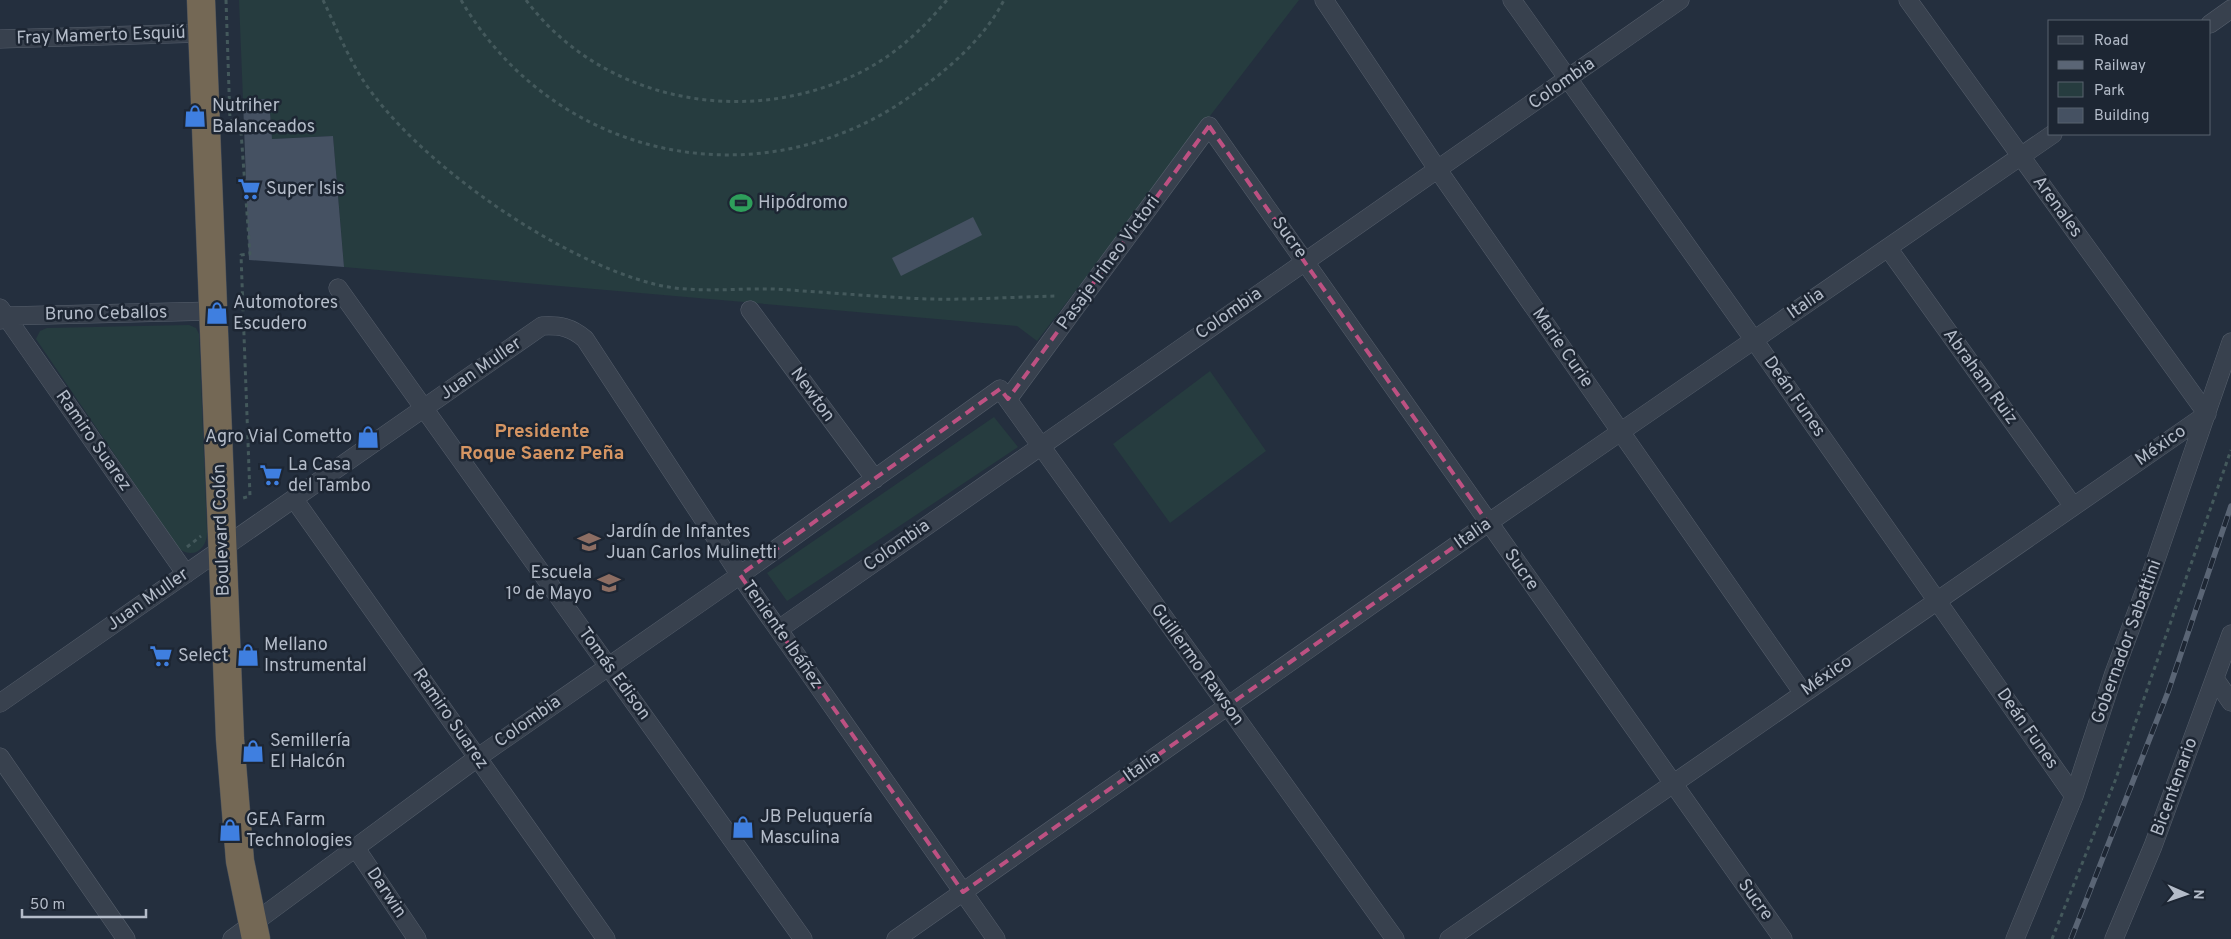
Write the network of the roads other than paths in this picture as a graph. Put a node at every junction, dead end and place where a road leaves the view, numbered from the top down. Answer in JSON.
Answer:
{"nodes":[{"id":1,"x":201,"y":0,"type":"edge"},
{"id":2,"x":1324,"y":0,"type":"edge"},
{"id":3,"x":1512,"y":0,"type":"edge"},
{"id":4,"x":1680,"y":0,"type":"edge"},
{"id":5,"x":1908,"y":0,"type":"edge"},
{"id":6,"x":2231,"y":9,"type":"edge"},
{"id":7,"x":2211,"y":23,"type":"edge"},
{"id":8,"x":202,"y":33,"type":"junction"},
{"id":9,"x":0,"y":39,"type":"edge"},
{"id":10,"x":1568,"y":80,"type":"junction"},
{"id":11,"x":1208,"y":126,"type":"joint"},
{"id":12,"x":2052,"y":135,"type":"edge"},
{"id":13,"x":2020,"y":157,"type":"junction"},
{"id":14,"x":1438,"y":170,"type":"junction"},
{"id":15,"x":1888,"y":248,"type":"junction"},
{"id":16,"x":1305,"y":261,"type":"junction"},
{"id":17,"x":338,"y":288,"type":"dead end"},
{"id":18,"x":750,"y":310,"type":"dead end"},
{"id":19,"x":213,"y":311,"type":"junction"},
{"id":20,"x":2,"y":315,"type":"edge"},
{"id":21,"x":542,"y":326,"type":"joint"},
{"id":22,"x":1754,"y":340,"type":"junction"},
{"id":23,"x":2231,"y":342,"type":"edge"},
{"id":24,"x":2225,"y":377,"type":"edge"},
{"id":25,"x":1004,"y":394,"type":"junction"},
{"id":26,"x":424,"y":409,"type":"junction"},
{"id":27,"x":2207,"y":414,"type":"junction"},
{"id":28,"x":1620,"y":432,"type":"junction"},
{"id":29,"x":1041,"y":446,"type":"junction"},
{"id":30,"x":875,"y":480,"type":"junction"},
{"id":31,"x":294,"y":499,"type":"junction"},
{"id":32,"x":2073,"y":506,"type":"junction"},
{"id":33,"x":1488,"y":523,"type":"junction"},
{"id":34,"x":215,"y":540,"type":"junction"},
{"id":35,"x":186,"y":574,"type":"junction"},
{"id":36,"x":740,"y":575,"type":"junction"},
{"id":37,"x":1935,"y":600,"type":"junction"},
{"id":38,"x":779,"y":629,"type":"junction"},
{"id":39,"x":2231,"y":634,"type":"edge"},
{"id":40,"x":608,"y":666,"type":"junction"},
{"id":41,"x":2215,"y":680,"type":"junction"},
{"id":42,"x":1803,"y":692,"type":"junction"},
{"id":43,"x":2231,"y":702,"type":"edge"},
{"id":44,"x":0,"y":703,"type":"edge"},
{"id":45,"x":1227,"y":707,"type":"junction"},
{"id":46,"x":0,"y":757,"type":"edge"},
{"id":47,"x":477,"y":758,"type":"junction"},
{"id":48,"x":1672,"y":784,"type":"junction"},
{"id":49,"x":2074,"y":796,"type":"junction"},
{"id":50,"x":355,"y":847,"type":"junction"},
{"id":51,"x":963,"y":892,"type":"junction"},
{"id":52,"x":247,"y":934,"type":"edge"},
{"id":53,"x":126,"y":939,"type":"edge"},
{"id":54,"x":417,"y":939,"type":"edge"},
{"id":55,"x":606,"y":939,"type":"edge"},
{"id":56,"x":803,"y":939,"type":"edge"},
{"id":57,"x":896,"y":939,"type":"edge"},
{"id":58,"x":996,"y":939,"type":"edge"},
{"id":59,"x":1395,"y":939,"type":"edge"},
{"id":60,"x":1449,"y":939,"type":"edge"},
{"id":61,"x":1783,"y":939,"type":"edge"},
{"id":62,"x":2015,"y":939,"type":"edge"},
{"id":63,"x":2114,"y":939,"type":"edge"}],
"edges":[{"from":1,"to":8,"type":"highway","name":"Boulevard Colón"},
{"from":2,"to":14,"type":"street","name":"Marie Curie"},
{"from":3,"to":10,"type":"street","name":"Deán Funes"},
{"from":4,"to":10,"type":"street","name":"Colombia"},
{"from":5,"to":13,"type":"street","name":"Arenales"},
{"from":6,"to":7,"type":"street"},
{"from":8,"to":9,"type":"street","name":"Fray Mamerto Esquiú"},
{"from":8,"to":19,"type":"highway","name":"Boulevard Colón"},
{"from":10,"to":14,"type":"street","name":"Colombia"},
{"from":10,"to":22,"type":"street","name":"Deán Funes"},
{"from":11,"to":16,"type":"street","name":"Sucre"},
{"from":11,"to":25,"type":"street","name":"Pasaje Irineo Victori"},
{"from":12,"to":13,"type":"street","name":"Italia"},
{"from":13,"to":15,"type":"street","name":"Italia"},
{"from":13,"to":27,"type":"street","name":"Arenales"},
{"from":14,"to":16,"type":"street","name":"Colombia"},
{"from":14,"to":28,"type":"street","name":"Marie Curie"},
{"from":15,"to":22,"type":"street","name":"Italia"},
{"from":15,"to":32,"type":"street","name":"Abraham Ruiz"},
{"from":16,"to":29,"type":"street","name":"Colombia"},
{"from":16,"to":33,"type":"street","name":"Sucre"},
{"from":17,"to":26,"type":"street","name":"Tomás Edison"},
{"from":18,"to":30,"type":"street","name":"Newton"},
{"from":19,"to":20,"type":"street","name":"Bruno Ceballos"},
{"from":19,"to":34,"type":"highway","name":"Boulevard Colón"},
{"from":20,"to":35,"type":"street","name":"Ramiro Suarez"},
{"from":21,"to":26,"type":"street","name":"Juan Muller"},
{"from":21,"to":36,"type":"street","name":"Teniente Ibáñez"},
{"from":22,"to":28,"type":"street","name":"Italia"},
{"from":22,"to":37,"type":"street","name":"Deán Funes"},
{"from":23,"to":24,"type":"street","name":"Gobernador Sabattini"},
{"from":24,"to":27,"type":"street","name":"Gobernador Sabattini"},
{"from":25,"to":29,"type":"street","name":"Guillermo Rawson"},
{"from":25,"to":30,"type":"street","name":"Colombia"},
{"from":26,"to":31,"type":"street","name":"Juan Muller"},
{"from":26,"to":40,"type":"street","name":"Tomás Edison"},
{"from":27,"to":32,"type":"street","name":"México"},
{"from":27,"to":49,"type":"street","name":"Gobernador Sabattini"},
{"from":28,"to":33,"type":"street","name":"Italia"},
{"from":28,"to":42,"type":"street","name":"Marie Curie"},
{"from":29,"to":38,"type":"street","name":"Colombia"},
{"from":29,"to":45,"type":"street","name":"Guillermo Rawson"},
{"from":30,"to":36,"type":"street","name":"Colombia"},
{"from":31,"to":34,"type":"street","name":"Juan Muller"},
{"from":31,"to":47,"type":"street","name":"Ramiro Suarez"},
{"from":32,"to":37,"type":"street","name":"México"},
{"from":33,"to":45,"type":"street","name":"Italia"},
{"from":33,"to":48,"type":"street","name":"Sucre"},
{"from":34,"to":35,"type":"street","name":"Juan Muller"},
{"from":34,"to":52,"type":"highway","name":"Boulevard Colón"},
{"from":35,"to":44,"type":"street","name":"Juan Muller"},
{"from":36,"to":38,"type":"street","name":"Teniente Ibáñez"},
{"from":36,"to":40,"type":"street","name":"Colombia"},
{"from":37,"to":42,"type":"street","name":"México"},
{"from":37,"to":49,"type":"street","name":"Deán Funes"},
{"from":38,"to":51,"type":"street","name":"Teniente Ibáñez"},
{"from":39,"to":41,"type":"street","name":"Bicentenario"},
{"from":40,"to":47,"type":"street","name":"Colombia"},
{"from":40,"to":56,"type":"street","name":"Tomás Edison"},
{"from":41,"to":43,"type":"street"},
{"from":41,"to":63,"type":"street","name":"Bicentenario"},
{"from":42,"to":48,"type":"street","name":"México"},
{"from":45,"to":51,"type":"street","name":"Italia"},
{"from":45,"to":59,"type":"street","name":"Guillermo Rawson"},
{"from":46,"to":53,"type":"street"},
{"from":47,"to":50,"type":"street","name":"Colombia"},
{"from":47,"to":55,"type":"street","name":"Ramiro Suarez"},
{"from":48,"to":60,"type":"street","name":"México"},
{"from":48,"to":61,"type":"street","name":"Sucre"},
{"from":49,"to":62,"type":"street","name":"Gobernador Sabattini"},
{"from":50,"to":52,"type":"street","name":"Colombia"},
{"from":50,"to":54,"type":"street","name":"Darwin"},
{"from":51,"to":57,"type":"street","name":"Italia"},
{"from":51,"to":58,"type":"street","name":"Teniente Ibáñez"}]}
